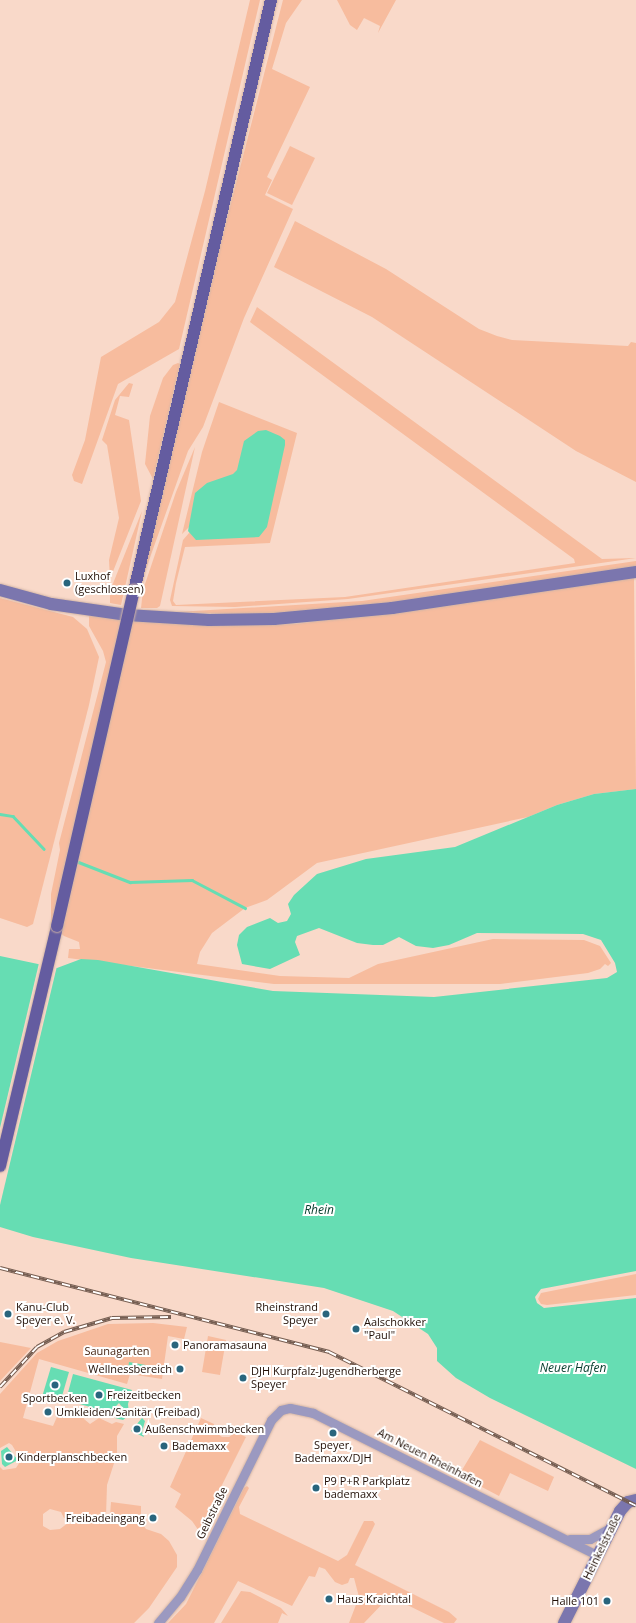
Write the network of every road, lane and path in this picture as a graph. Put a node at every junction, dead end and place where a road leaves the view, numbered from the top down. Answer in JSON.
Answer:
{"nodes":[{"id":1,"x":271,"y":0,"type":"edge"},
{"id":2,"x":636,"y":572,"type":"edge"},
{"id":3,"x":0,"y":590,"type":"edge"},
{"id":4,"x":0,"y":1166,"type":"edge"},
{"id":5,"x":281,"y":1410,"type":"joint"},
{"id":6,"x":636,"y":1500,"type":"edge"},
{"id":7,"x":614,"y":1524,"type":"junction"},
{"id":8,"x":565,"y":1539,"type":"junction"},
{"id":9,"x":598,"y":1556,"type":"junction"},
{"id":10,"x":158,"y":1623,"type":"edge"},
{"id":11,"x":564,"y":1623,"type":"edge"}],
"edges":[{"from":1,"to":4,"type":"main road","bridge":true},
{"from":2,"to":3,"type":"street"},
{"from":5,"to":8,"type":"street","name":"Am Neuen Rheinhafen"},
{"from":5,"to":10,"type":"street","name":"Geibstraße"},
{"from":6,"to":7,"type":"street","name":"Heinkelstraße"},
{"from":7,"to":8,"type":"street","name":"Am Neuen Rheinhafen"},
{"from":7,"to":9,"type":"street","name":"Heinkelstraße"},
{"from":8,"to":9,"type":"street","name":"Am Neuen Rheinhafen"},
{"from":9,"to":11,"type":"street","name":"Heinkelstraße"}]}
